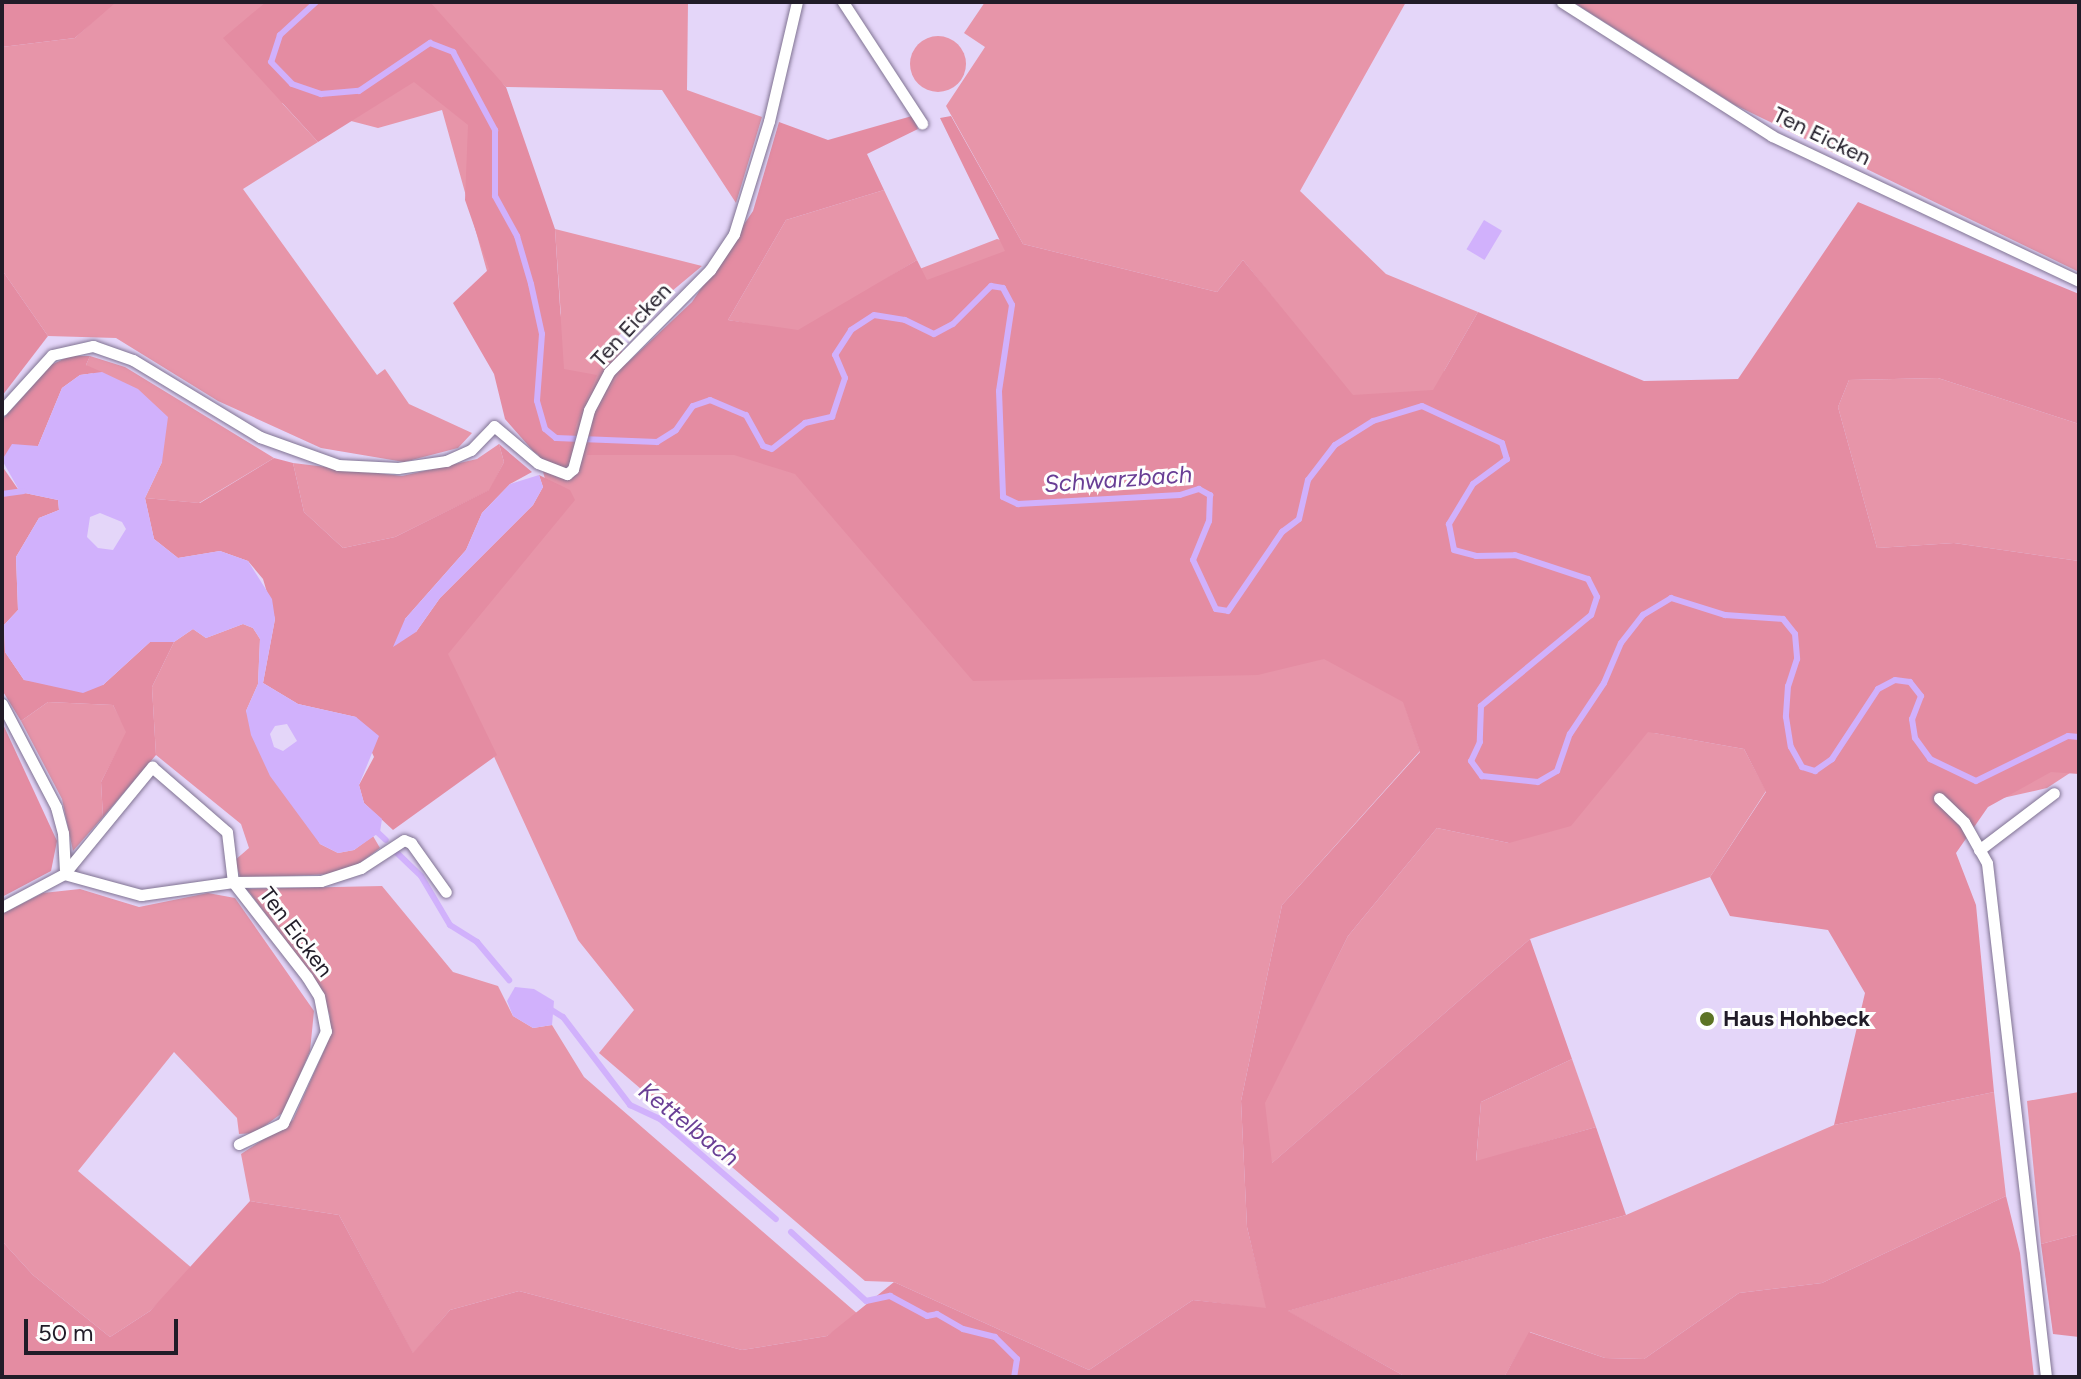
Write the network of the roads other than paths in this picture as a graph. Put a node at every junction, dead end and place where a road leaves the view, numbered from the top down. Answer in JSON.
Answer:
{"nodes":[{"id":1,"x":797,"y":2,"type":"edge"},
{"id":2,"x":843,"y":2,"type":"edge"},
{"id":3,"x":1562,"y":2,"type":"edge"},
{"id":4,"x":922,"y":123,"type":"dead end"},
{"id":5,"x":2079,"y":281,"type":"edge"},
{"id":6,"x":2,"y":410,"type":"edge"},
{"id":7,"x":2,"y":704,"type":"edge"},
{"id":8,"x":2054,"y":793,"type":"dead end"},
{"id":9,"x":1939,"y":798,"type":"dead end"},
{"id":10,"x":1979,"y":850,"type":"junction"},
{"id":11,"x":64,"y":874,"type":"junction"},
{"id":12,"x":233,"y":882,"type":"junction"},
{"id":13,"x":446,"y":892,"type":"dead end"},
{"id":14,"x":2,"y":907,"type":"edge"},
{"id":15,"x":239,"y":1144,"type":"dead end"},
{"id":16,"x":2046,"y":1377,"type":"edge"}],
"edges":[{"from":1,"to":6,"type":"lane","name":"Ten Eicken"},
{"from":2,"to":4,"type":"lane"},
{"from":3,"to":5,"type":"lane","name":"Ten Eicken"},
{"from":7,"to":11,"type":"lane"},
{"from":8,"to":10,"type":"lane"},
{"from":9,"to":10,"type":"lane"},
{"from":10,"to":16,"type":"lane"},
{"from":11,"to":12,"type":"lane","name":"Ten Eicken"},
{"from":11,"to":12,"type":"lane"},
{"from":11,"to":14,"type":"lane"},
{"from":12,"to":13,"type":"lane"},
{"from":12,"to":15,"type":"lane","name":"Ten Eicken"}]}
